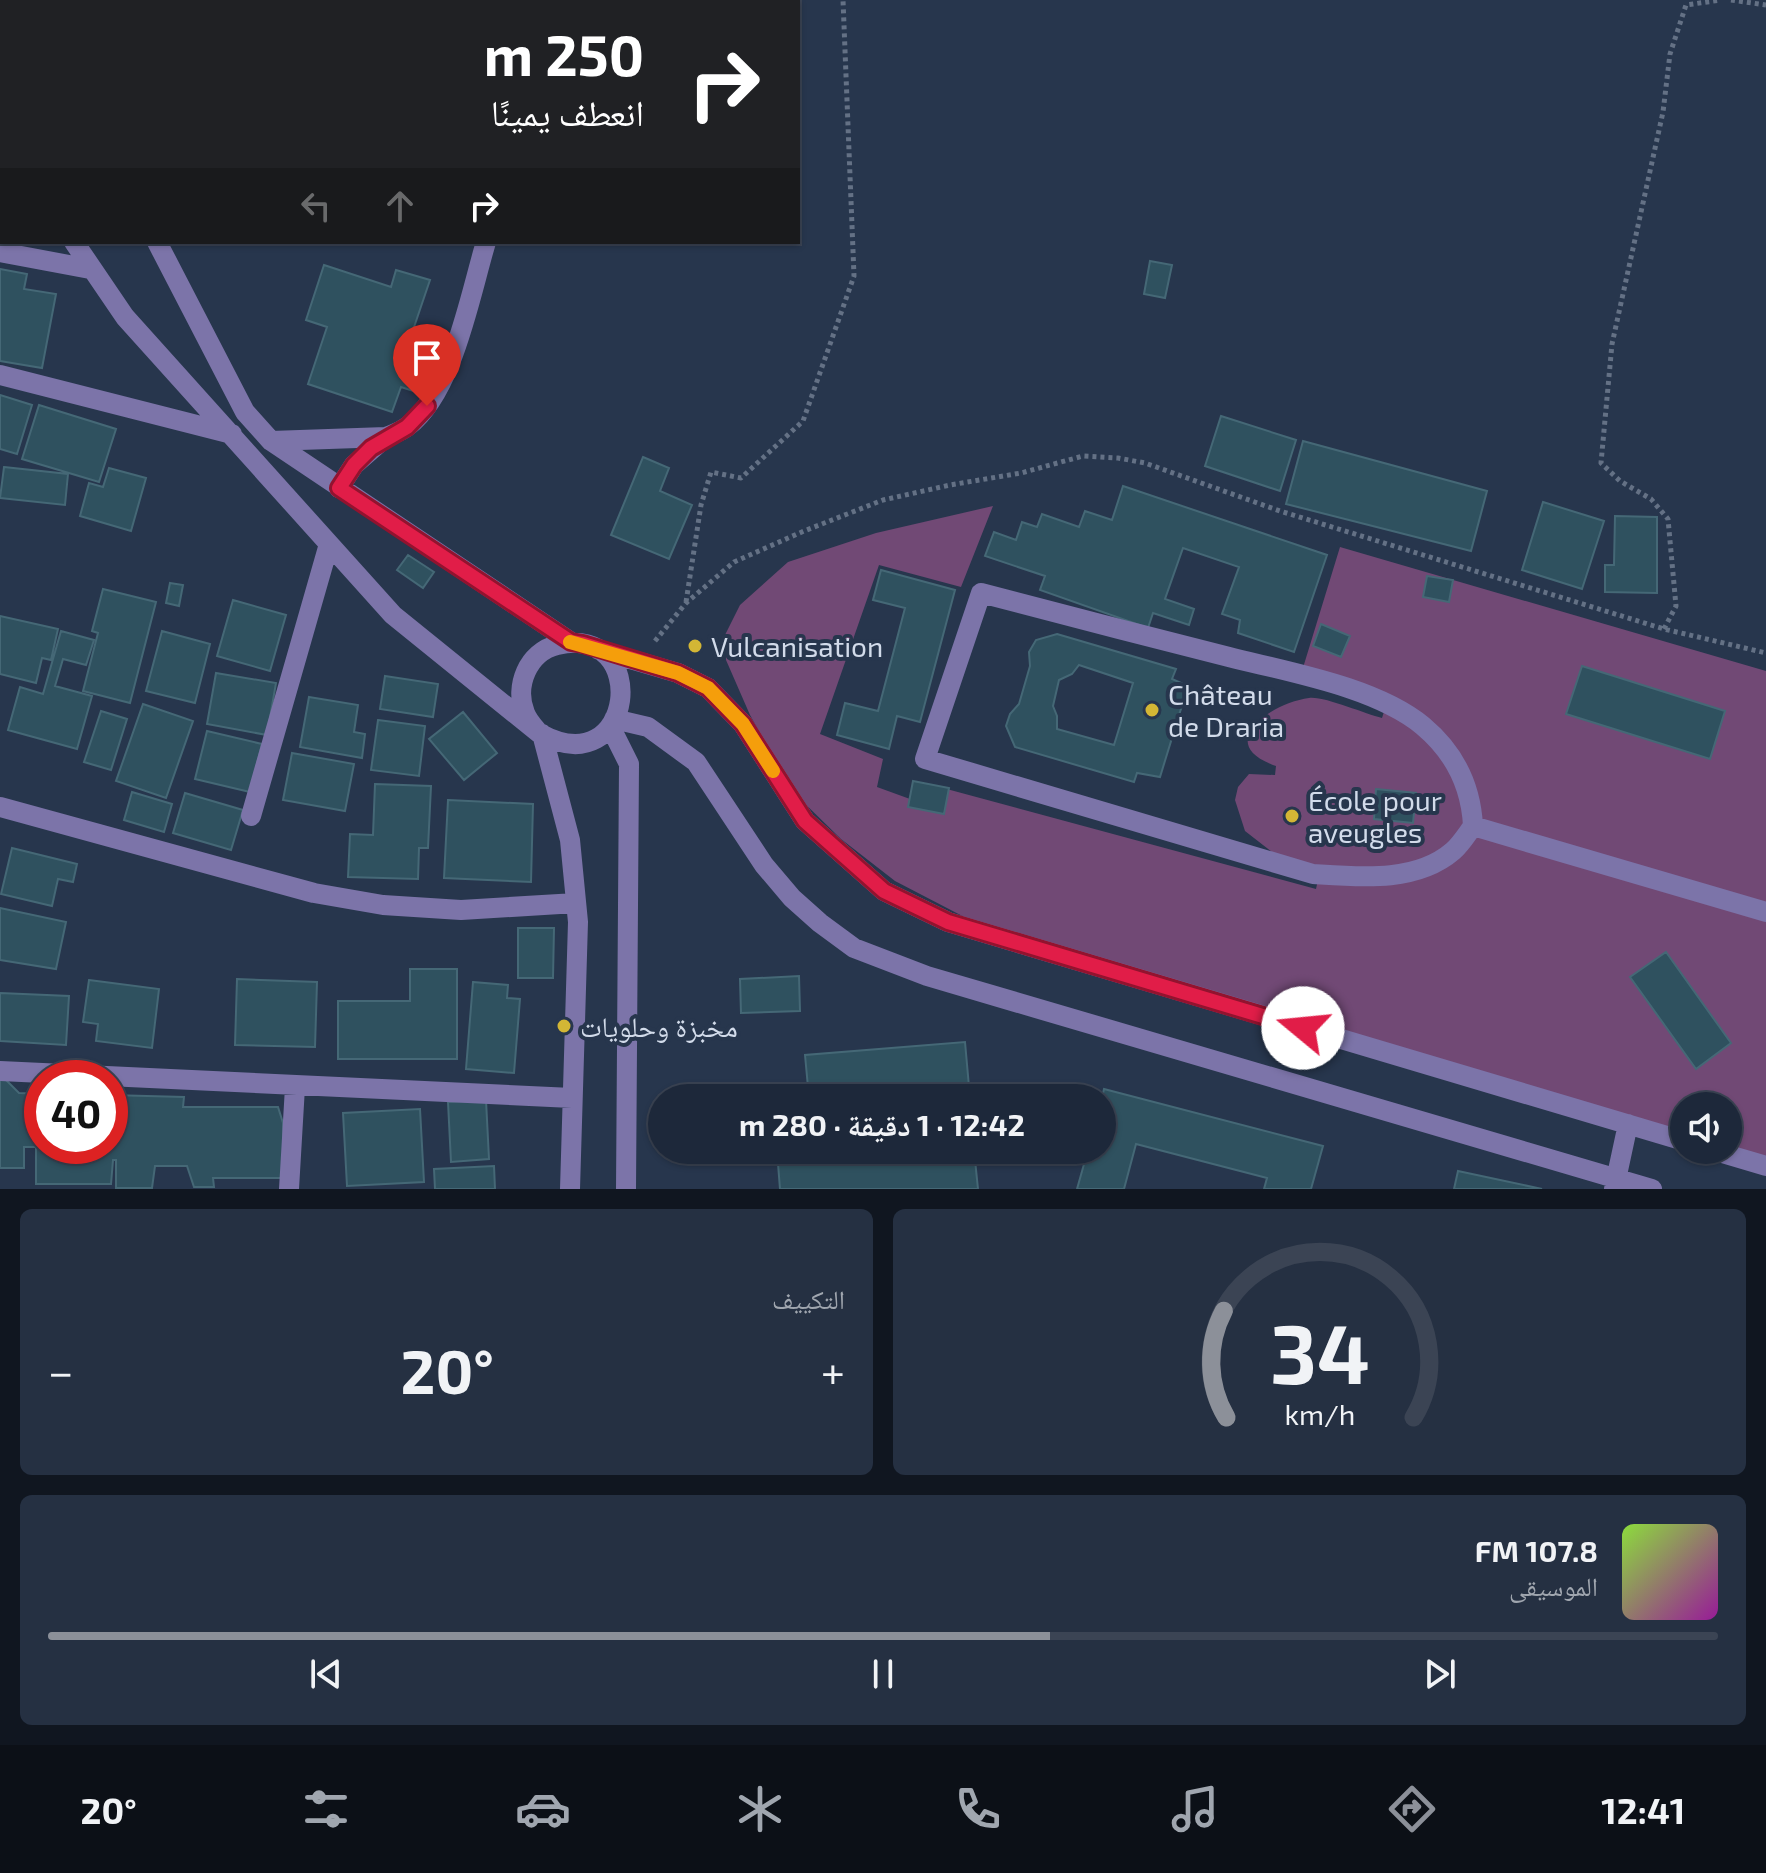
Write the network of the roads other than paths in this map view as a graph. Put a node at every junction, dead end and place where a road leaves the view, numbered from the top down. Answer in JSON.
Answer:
{"nodes":[{"id":1,"x":75,"y":244,"type":"edge"},
{"id":2,"x":158,"y":244,"type":"edge"},
{"id":3,"x":485,"y":244,"type":"edge"},
{"id":4,"x":0,"y":252,"type":"edge"},
{"id":5,"x":90,"y":269,"type":"junction"},
{"id":6,"x":0,"y":375,"type":"edge"},
{"id":7,"x":232,"y":434,"type":"junction"},
{"id":8,"x":386,"y":437,"type":"junction"},
{"id":9,"x":271,"y":441,"type":"junction"},
{"id":10,"x":339,"y":488,"type":"junction"},
{"id":11,"x":329,"y":544,"type":"junction"},
{"id":12,"x":571,"y":642,"type":"junction"},
{"id":13,"x":599,"y":650,"type":"junction"},
{"id":14,"x":612,"y":723,"type":"junction"},
{"id":15,"x":540,"y":734,"type":"junction"},
{"id":16,"x":0,"y":807,"type":"edge"},
{"id":17,"x":251,"y":816,"type":"dead end"},
{"id":18,"x":1473,"y":826,"type":"junction"},
{"id":19,"x":576,"y":903,"type":"junction"},
{"id":20,"x":1766,"y":912,"type":"edge"},
{"id":21,"x":0,"y":1071,"type":"edge"},
{"id":22,"x":295,"y":1087,"type":"junction"},
{"id":23,"x":572,"y":1098,"type":"junction"},
{"id":24,"x":1628,"y":1124,"type":"junction"},
{"id":25,"x":1670,"y":1137,"type":"edge"},
{"id":26,"x":1742,"y":1159,"type":"edge"},
{"id":27,"x":1766,"y":1166,"type":"edge"},
{"id":28,"x":1615,"y":1184,"type":"edge"},
{"id":29,"x":289,"y":1189,"type":"edge"},
{"id":30,"x":570,"y":1189,"type":"edge"},
{"id":31,"x":626,"y":1189,"type":"edge"},
{"id":32,"x":1652,"y":1189,"type":"edge"}],
"edges":[{"from":1,"to":5,"type":"street"},
{"from":2,"to":9,"type":"street"},
{"from":3,"to":8,"type":"street"},
{"from":4,"to":5,"type":"street"},
{"from":5,"to":7,"type":"street"},
{"from":6,"to":7,"type":"street"},
{"from":7,"to":11,"type":"street"},
{"from":8,"to":9,"type":"street"},
{"from":8,"to":10,"type":"street"},
{"from":9,"to":10,"type":"street"},
{"from":10,"to":12,"type":"street"},
{"from":11,"to":15,"type":"street"},
{"from":11,"to":17,"type":"street"},
{"from":12,"to":13,"type":"street"},
{"from":12,"to":15,"type":"street"},
{"from":13,"to":14,"type":"street"},
{"from":13,"to":24,"type":"street"},
{"from":14,"to":15,"type":"street"},
{"from":14,"to":28,"type":"street"},
{"from":14,"to":31,"type":"street"},
{"from":15,"to":19,"type":"street"},
{"from":16,"to":19,"type":"street"},
{"from":18,"to":18,"type":"street"},
{"from":18,"to":20,"type":"street"},
{"from":19,"to":23,"type":"street"},
{"from":21,"to":22,"type":"street"},
{"from":22,"to":23,"type":"street"},
{"from":22,"to":29,"type":"street"},
{"from":23,"to":30,"type":"street"},
{"from":24,"to":25,"type":"street"},
{"from":24,"to":28,"type":"street"},
{"from":26,"to":27,"type":"street"},
{"from":28,"to":32,"type":"street"}]}
